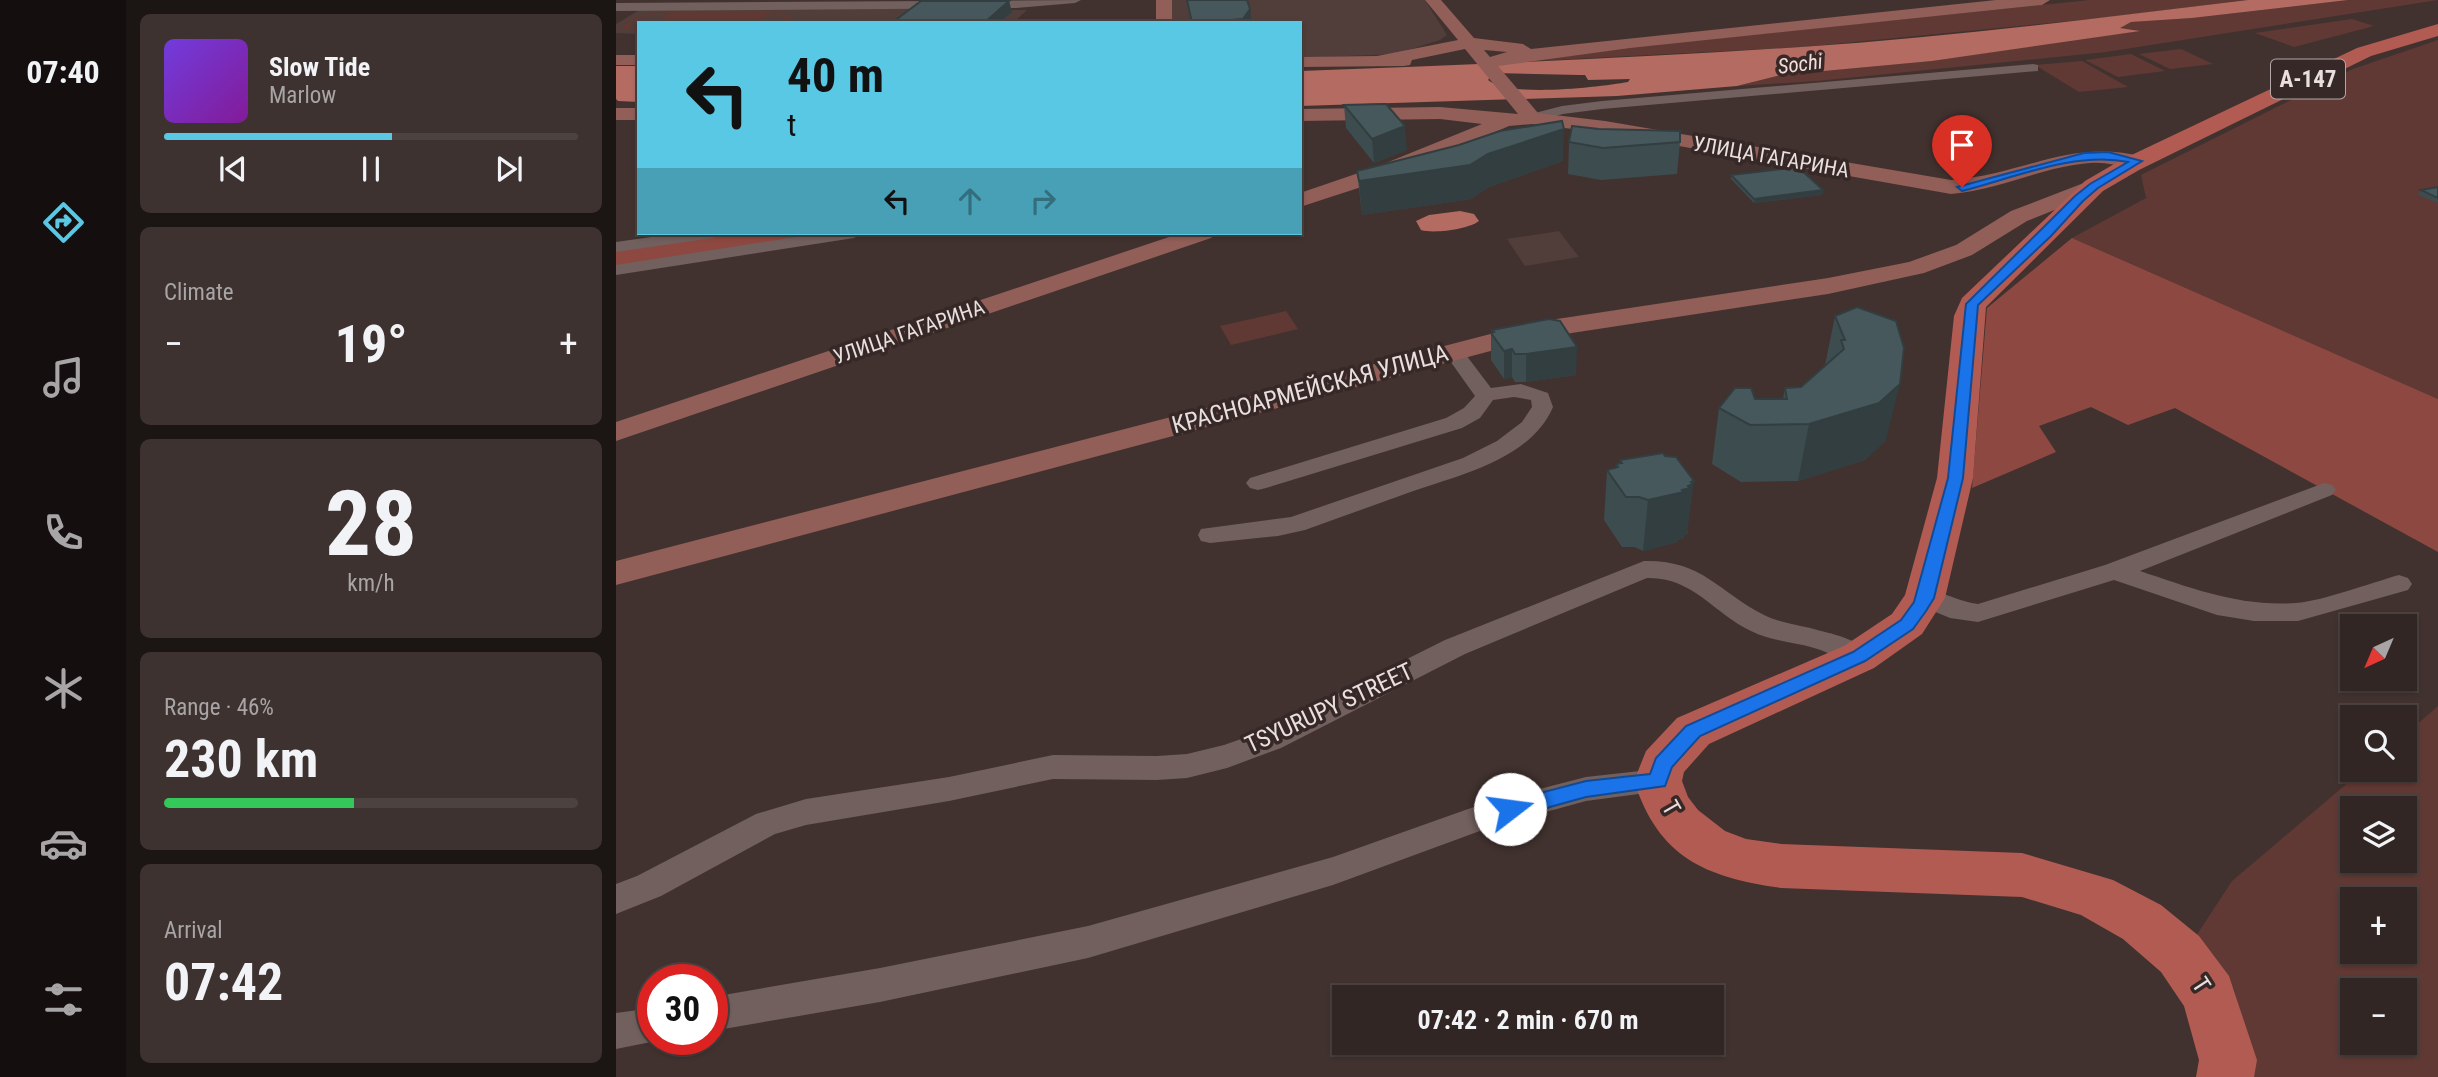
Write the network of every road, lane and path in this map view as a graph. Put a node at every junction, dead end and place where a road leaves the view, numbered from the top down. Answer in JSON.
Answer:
{"nodes":[{"id":1,"x":1074,"y":0,"type":"edge"},
{"id":2,"x":1164,"y":0,"type":"edge"},
{"id":3,"x":1433,"y":0,"type":"edge"},
{"id":4,"x":1931,"y":0,"type":"edge"},
{"id":5,"x":2042,"y":0,"type":"edge"},
{"id":6,"x":616,"y":7,"type":"edge"},
{"id":7,"x":1948,"y":9,"type":"junction"},
{"id":8,"x":1164,"y":21,"type":"edge"},
{"id":9,"x":2438,"y":30,"type":"edge"},
{"id":10,"x":1464,"y":43,"type":"junction"},
{"id":11,"x":1630,"y":43,"type":"junction"},
{"id":12,"x":616,"y":60,"type":"edge"},
{"id":13,"x":637,"y":60,"type":"edge"},
{"id":14,"x":1382,"y":60,"type":"junction"},
{"id":15,"x":1302,"y":62,"type":"edge"},
{"id":16,"x":1478,"y":63,"type":"junction"},
{"id":17,"x":2033,"y":68,"type":"dead end"},
{"id":18,"x":1443,"y":113,"type":"junction"},
{"id":19,"x":616,"y":114,"type":"edge"},
{"id":20,"x":637,"y":114,"type":"edge"},
{"id":21,"x":1302,"y":115,"type":"edge"},
{"id":22,"x":1514,"y":123,"type":"junction"},
{"id":23,"x":1463,"y":140,"type":"junction"},
{"id":24,"x":2137,"y":161,"type":"junction"},
{"id":25,"x":1384,"y":172,"type":"junction"},
{"id":26,"x":2094,"y":186,"type":"junction"},
{"id":27,"x":1302,"y":199,"type":"edge"},
{"id":28,"x":699,"y":235,"type":"edge"},
{"id":29,"x":842,"y":235,"type":"edge"},
{"id":30,"x":1197,"y":235,"type":"edge"},
{"id":31,"x":2031,"y":237,"type":"junction"},
{"id":32,"x":616,"y":247,"type":"edge"},
{"id":33,"x":616,"y":270,"type":"edge"},
{"id":34,"x":1453,"y":351,"type":"junction"},
{"id":35,"x":1486,"y":396,"type":"junction"},
{"id":36,"x":616,"y":432,"type":"edge"},
{"id":37,"x":1258,"y":483,"type":"dead end"},
{"id":38,"x":2324,"y":490,"type":"dead end"},
{"id":39,"x":1210,"y":535,"type":"dead end"},
{"id":40,"x":2115,"y":571,"type":"junction"},
{"id":41,"x":616,"y":573,"type":"edge"},
{"id":42,"x":2399,"y":584,"type":"dead end"},
{"id":43,"x":1926,"y":598,"type":"junction"},
{"id":44,"x":1859,"y":657,"type":"junction"},
{"id":45,"x":1658,"y":781,"type":"junction"},
{"id":46,"x":616,"y":899,"type":"edge"},
{"id":47,"x":728,"y":1011,"type":"edge"},
{"id":48,"x":637,"y":1028,"type":"edge"},
{"id":49,"x":616,"y":1031,"type":"edge"},
{"id":50,"x":2225,"y":1077,"type":"edge"}],
"edges":[{"from":1,"to":6,"type":"street"},
{"from":2,"to":8,"type":"main road"},
{"from":3,"to":10,"type":"main road"},
{"from":4,"to":7,"type":"main road"},
{"from":5,"to":7,"type":"main road"},
{"from":7,"to":11,"type":"main road"},
{"from":9,"to":24,"type":"main road","number":"А-147"},
{"from":10,"to":11,"type":"main road"},
{"from":10,"to":14,"type":"main road"},
{"from":10,"to":16,"type":"main road"},
{"from":11,"to":16,"type":"main road"},
{"from":12,"to":13,"type":"main road"},
{"from":14,"to":15,"type":"main road"},
{"from":14,"to":16,"type":"main road"},
{"from":16,"to":22,"type":"main road"},
{"from":17,"to":22,"type":"street"},
{"from":18,"to":21,"type":"main road"},
{"from":18,"to":22,"type":"main road"},
{"from":18,"to":23,"type":"main road"},
{"from":19,"to":20,"type":"main road"},
{"from":22,"to":23,"type":"main road"},
{"from":22,"to":24,"type":"main road","name":"УЛИЦА ГАГАРИНА"},
{"from":22,"to":25,"type":"main road"},
{"from":23,"to":25,"type":"main road"},
{"from":24,"to":26,"type":"main road","number":"А-147"},
{"from":25,"to":27,"type":"main road"},
{"from":26,"to":31,"type":"main road","number":"А-147"},
{"from":26,"to":31,"type":"main road","number":"А-147"},
{"from":28,"to":32,"type":"street"},
{"from":29,"to":33,"type":"street"},
{"from":30,"to":36,"type":"main road","name":"УЛИЦА ГАГАРИНА"},
{"from":31,"to":34,"type":"main road","name":"КРАСНОАРМЕЙСКАЯ УЛИЦА"},
{"from":31,"to":43,"type":"main road","name":"T","number":"А-147"},
{"from":34,"to":35,"type":"street"},
{"from":34,"to":41,"type":"main road","name":"КРАСНОАРМЕЙСКАЯ УЛИЦА"},
{"from":35,"to":37,"type":"street"},
{"from":35,"to":39,"type":"street"},
{"from":38,"to":40,"type":"street"},
{"from":40,"to":42,"type":"street"},
{"from":40,"to":43,"type":"street"},
{"from":43,"to":44,"type":"main road","name":"T","number":"А-147"},
{"from":44,"to":45,"type":"main road","name":"T","number":"А-147"},
{"from":44,"to":46,"type":"street","name":"TSYURUPY STREET"},
{"from":45,"to":47,"type":"street"},
{"from":45,"to":50,"type":"main road","name":"T"},
{"from":48,"to":49,"type":"street"}]}
